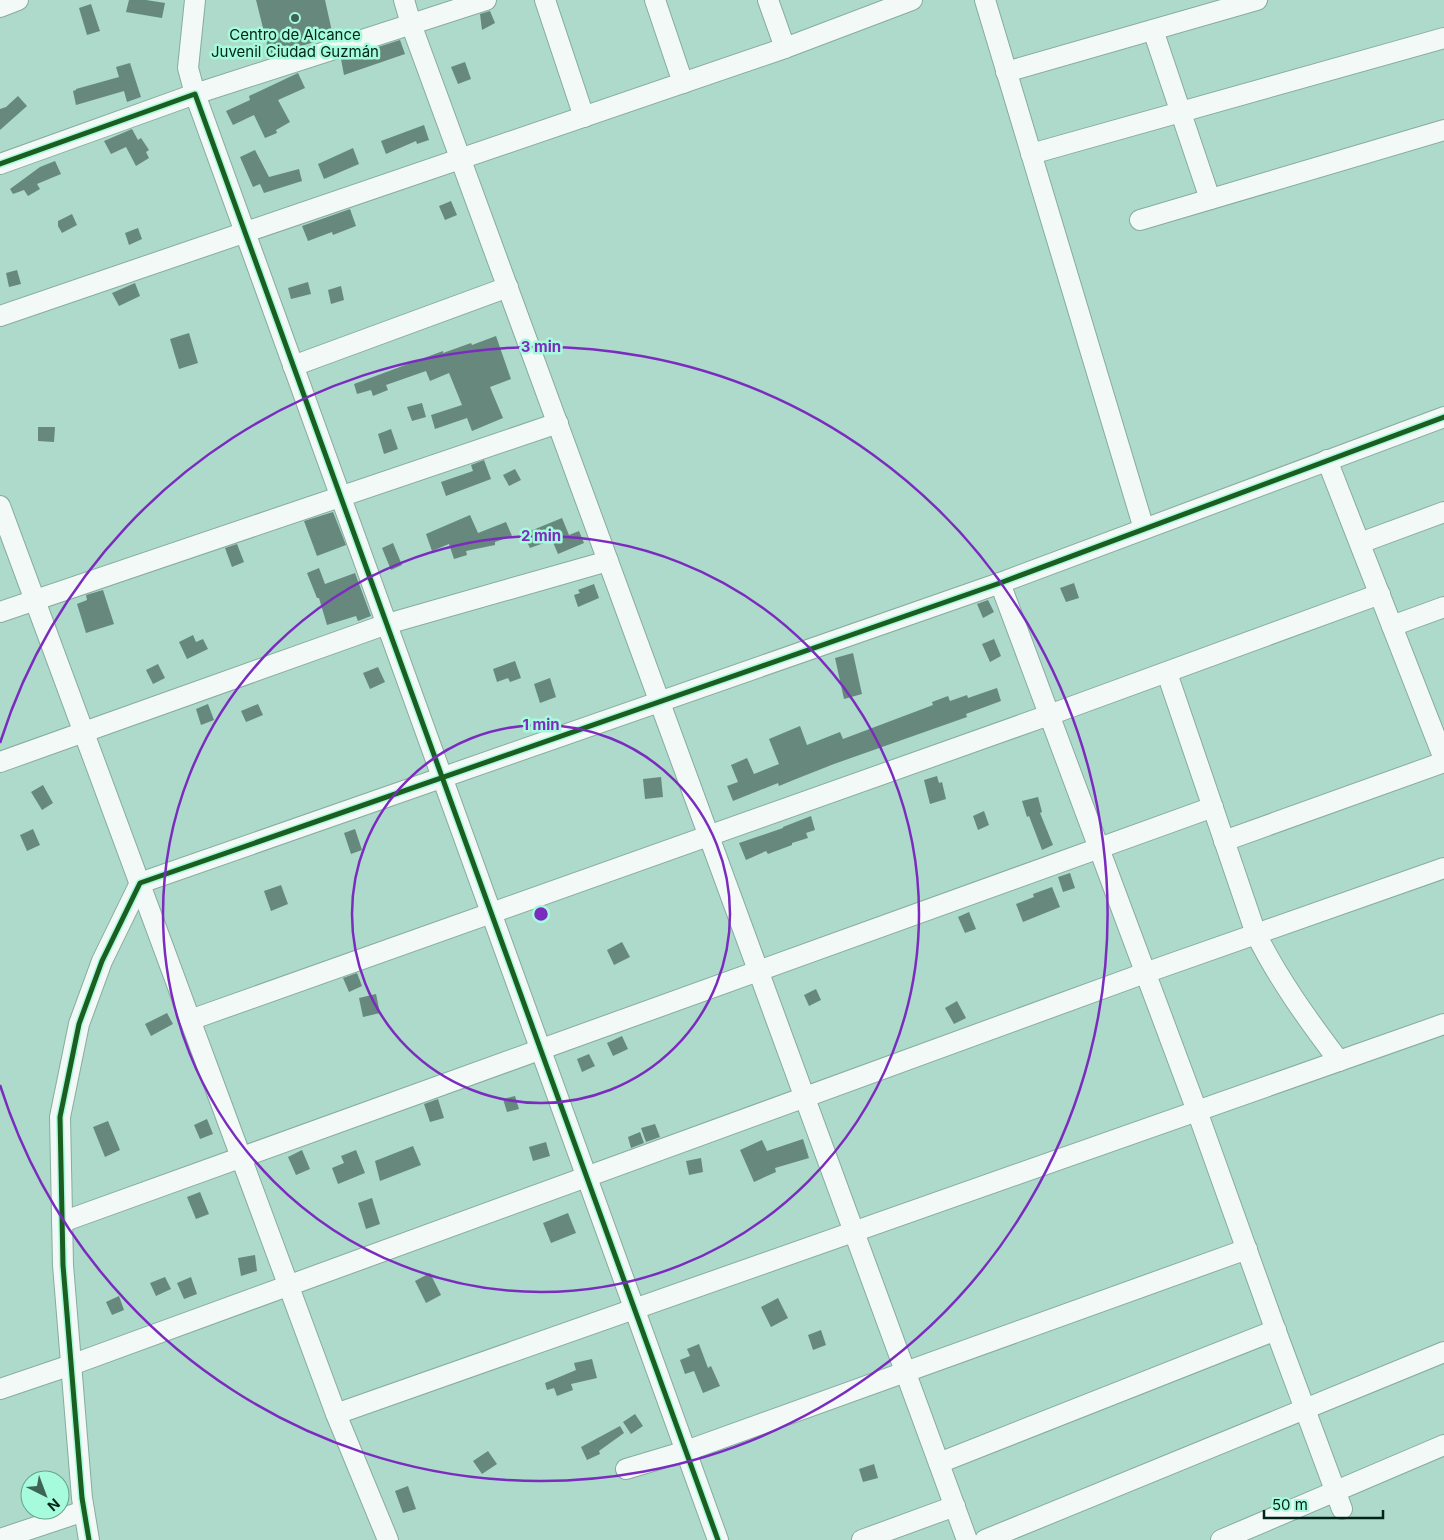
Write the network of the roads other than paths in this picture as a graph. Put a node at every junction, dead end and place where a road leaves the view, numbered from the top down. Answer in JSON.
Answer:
{"nodes":[{"id":1,"x":18,"y":0,"type":"edge"},
{"id":2,"x":195,"y":0,"type":"edge"},
{"id":3,"x":404,"y":0,"type":"edge"},
{"id":4,"x":486,"y":0,"type":"edge"},
{"id":5,"x":545,"y":0,"type":"edge"},
{"id":6,"x":655,"y":0,"type":"edge"},
{"id":7,"x":768,"y":0,"type":"edge"},
{"id":8,"x":912,"y":0,"type":"edge"},
{"id":9,"x":985,"y":0,"type":"edge"},
{"id":10,"x":1257,"y":0,"type":"edge"},
{"id":11,"x":0,"y":7,"type":"edge"},
{"id":12,"x":411,"y":24,"type":"junction"},
{"id":13,"x":1153,"y":30,"type":"junction"},
{"id":14,"x":1444,"y":38,"type":"edge"},
{"id":15,"x":785,"y":48,"type":"junction"},
{"id":16,"x":1006,"y":72,"type":"junction"},
{"id":17,"x":683,"y":83,"type":"junction"},
{"id":18,"x":195,"y":94,"type":"junction"},
{"id":19,"x":1181,"y":112,"type":"junction"},
{"id":20,"x":584,"y":117,"type":"junction"},
{"id":21,"x":1444,"y":130,"type":"edge"},
{"id":22,"x":1031,"y":154,"type":"junction"},
{"id":23,"x":461,"y":159,"type":"junction"},
{"id":24,"x":0,"y":164,"type":"edge"},
{"id":25,"x":1210,"y":199,"type":"junction"},
{"id":26,"x":1140,"y":220,"type":"dead end"},
{"id":27,"x":245,"y":233,"type":"junction"},
{"id":28,"x":508,"y":287,"type":"junction"},
{"id":29,"x":0,"y":316,"type":"edge"},
{"id":30,"x":293,"y":366,"type":"junction"},
{"id":31,"x":1444,"y":417,"type":"edge"},
{"id":32,"x":558,"y":423,"type":"junction"},
{"id":33,"x":1327,"y":460,"type":"junction"},
{"id":34,"x":340,"y":496,"type":"junction"},
{"id":35,"x":0,"y":506,"type":"edge"},
{"id":36,"x":1444,"y":512,"type":"edge"},
{"id":37,"x":1144,"y":529,"type":"junction"},
{"id":38,"x":1360,"y":543,"type":"junction"},
{"id":39,"x":608,"y":561,"type":"junction"},
{"id":40,"x":1000,"y":583,"type":"junction"},
{"id":41,"x":1380,"y":594,"type":"junction"},
{"id":42,"x":35,"y":600,"type":"junction"},
{"id":43,"x":1444,"y":606,"type":"edge"},
{"id":44,"x":0,"y":612,"type":"edge"},
{"id":45,"x":386,"y":624,"type":"junction"},
{"id":46,"x":1392,"y":626,"type":"junction"},
{"id":47,"x":1166,"y":672,"type":"junction"},
{"id":48,"x":660,"y":702,"type":"junction"},
{"id":49,"x":1049,"y":715,"type":"junction"},
{"id":50,"x":1436,"y":715,"type":"edge"},
{"id":51,"x":83,"y":731,"type":"junction"},
{"id":52,"x":1444,"y":760,"type":"edge"},
{"id":53,"x":0,"y":762,"type":"edge"},
{"id":54,"x":442,"y":778,"type":"junction"},
{"id":55,"x":1213,"y":807,"type":"junction"},
{"id":56,"x":709,"y":836,"type":"junction"},
{"id":57,"x":1224,"y":841,"type":"junction"},
{"id":58,"x":1098,"y":847,"type":"junction"},
{"id":59,"x":1444,"y":868,"type":"edge"},
{"id":60,"x":140,"y":883,"type":"junction"},
{"id":61,"x":491,"y":913,"type":"junction"},
{"id":62,"x":1256,"y":934,"type":"junction"},
{"id":63,"x":758,"y":970,"type":"junction"},
{"id":64,"x":1146,"y":973,"type":"junction"},
{"id":65,"x":190,"y":1020,"type":"junction"},
{"id":66,"x":1444,"y":1024,"type":"edge"},
{"id":67,"x":541,"y":1049,"type":"junction"},
{"id":68,"x":1339,"y":1061,"type":"junction"},
{"id":69,"x":805,"y":1097,"type":"junction"},
{"id":70,"x":1197,"y":1111,"type":"junction"},
{"id":71,"x":241,"y":1158,"type":"junction"},
{"id":72,"x":587,"y":1177,"type":"junction"},
{"id":73,"x":62,"y":1222,"type":"junction"},
{"id":74,"x":854,"y":1232,"type":"junction"},
{"id":75,"x":1246,"y":1249,"type":"junction"},
{"id":76,"x":289,"y":1286,"type":"junction"},
{"id":77,"x":635,"y":1309,"type":"junction"},
{"id":78,"x":1276,"y":1330,"type":"junction"},
{"id":79,"x":1444,"y":1352,"type":"edge"},
{"id":80,"x":72,"y":1365,"type":"junction"},
{"id":81,"x":905,"y":1372,"type":"junction"},
{"id":82,"x":0,"y":1389,"type":"edge"},
{"id":83,"x":1305,"y":1409,"type":"junction"},
{"id":84,"x":336,"y":1414,"type":"junction"},
{"id":85,"x":1444,"y":1445,"type":"edge"},
{"id":86,"x":686,"y":1451,"type":"junction"},
{"id":87,"x":939,"y":1463,"type":"junction"},
{"id":88,"x":626,"y":1469,"type":"dead end"},
{"id":89,"x":1339,"y":1501,"type":"junction"},
{"id":90,"x":955,"y":1506,"type":"junction"},
{"id":91,"x":84,"y":1511,"type":"junction"},
{"id":92,"x":1,"y":1536,"type":"edge"},
{"id":93,"x":89,"y":1540,"type":"edge"},
{"id":94,"x":388,"y":1540,"type":"edge"},
{"id":95,"x":718,"y":1540,"type":"edge"},
{"id":96,"x":862,"y":1540,"type":"edge"},
{"id":97,"x":967,"y":1540,"type":"edge"},
{"id":98,"x":985,"y":1540,"type":"edge"},
{"id":99,"x":1221,"y":1540,"type":"edge"}],
"edges":[{"from":1,"to":11,"type":"street"},
{"from":2,"to":18,"type":"street"},
{"from":3,"to":12,"type":"street"},
{"from":4,"to":12,"type":"street"},
{"from":5,"to":20,"type":"street"},
{"from":6,"to":17,"type":"street"},
{"from":7,"to":15,"type":"street"},
{"from":8,"to":15,"type":"street"},
{"from":9,"to":16,"type":"street"},
{"from":10,"to":13,"type":"street"},
{"from":12,"to":18,"type":"street"},
{"from":12,"to":23,"type":"street"},
{"from":13,"to":16,"type":"street"},
{"from":13,"to":19,"type":"street"},
{"from":14,"to":19,"type":"street"},
{"from":15,"to":17,"type":"street"},
{"from":16,"to":22,"type":"street"},
{"from":17,"to":20,"type":"street"},
{"from":18,"to":24,"type":"street"},
{"from":18,"to":27,"type":"street"},
{"from":19,"to":22,"type":"street"},
{"from":19,"to":25,"type":"street"},
{"from":20,"to":23,"type":"street"},
{"from":21,"to":25,"type":"street"},
{"from":22,"to":37,"type":"street"},
{"from":23,"to":27,"type":"street"},
{"from":23,"to":28,"type":"street"},
{"from":25,"to":26,"type":"street"},
{"from":27,"to":29,"type":"street"},
{"from":27,"to":30,"type":"street"},
{"from":28,"to":30,"type":"street"},
{"from":28,"to":32,"type":"street"},
{"from":30,"to":34,"type":"street"},
{"from":31,"to":33,"type":"street"},
{"from":32,"to":34,"type":"street"},
{"from":32,"to":39,"type":"street"},
{"from":33,"to":37,"type":"street"},
{"from":33,"to":38,"type":"street"},
{"from":34,"to":42,"type":"street"},
{"from":34,"to":45,"type":"street"},
{"from":35,"to":42,"type":"street"},
{"from":36,"to":38,"type":"street"},
{"from":37,"to":40,"type":"street"},
{"from":38,"to":41,"type":"street"},
{"from":39,"to":45,"type":"street"},
{"from":39,"to":48,"type":"street"},
{"from":40,"to":48,"type":"street"},
{"from":40,"to":49,"type":"street"},
{"from":41,"to":46,"type":"street"},
{"from":41,"to":47,"type":"street"},
{"from":42,"to":44,"type":"street"},
{"from":42,"to":51,"type":"street"},
{"from":43,"to":46,"type":"street"},
{"from":45,"to":51,"type":"street"},
{"from":45,"to":54,"type":"street"},
{"from":46,"to":50,"type":"street"},
{"from":47,"to":49,"type":"street"},
{"from":47,"to":55,"type":"street"},
{"from":48,"to":54,"type":"street"},
{"from":48,"to":56,"type":"street"},
{"from":49,"to":56,"type":"street"},
{"from":49,"to":58,"type":"street"},
{"from":50,"to":52,"type":"street"},
{"from":51,"to":53,"type":"street"},
{"from":51,"to":60,"type":"street"},
{"from":52,"to":57,"type":"street"},
{"from":54,"to":60,"type":"street"},
{"from":54,"to":61,"type":"street"},
{"from":55,"to":57,"type":"street"},
{"from":55,"to":58,"type":"street"},
{"from":56,"to":61,"type":"street"},
{"from":56,"to":63,"type":"street"},
{"from":57,"to":62,"type":"street"},
{"from":58,"to":63,"type":"street"},
{"from":58,"to":64,"type":"street"},
{"from":59,"to":62,"type":"street"},
{"from":60,"to":65,"type":"street"},
{"from":60,"to":73,"type":"street"},
{"from":61,"to":65,"type":"street"},
{"from":61,"to":67,"type":"street"},
{"from":62,"to":64,"type":"street"},
{"from":62,"to":68,"type":"street"},
{"from":63,"to":67,"type":"street"},
{"from":63,"to":69,"type":"street"},
{"from":64,"to":69,"type":"street"},
{"from":64,"to":70,"type":"street"},
{"from":65,"to":71,"type":"street"},
{"from":66,"to":68,"type":"street"},
{"from":67,"to":71,"type":"street"},
{"from":67,"to":72,"type":"street"},
{"from":68,"to":70,"type":"street"},
{"from":69,"to":72,"type":"street"},
{"from":69,"to":74,"type":"street"},
{"from":70,"to":74,"type":"street"},
{"from":70,"to":75,"type":"street"},
{"from":71,"to":73,"type":"street"},
{"from":71,"to":76,"type":"street"},
{"from":72,"to":76,"type":"street"},
{"from":72,"to":77,"type":"street"},
{"from":73,"to":80,"type":"street"},
{"from":74,"to":77,"type":"street"},
{"from":74,"to":81,"type":"street"},
{"from":75,"to":78,"type":"street"},
{"from":75,"to":81,"type":"street"},
{"from":76,"to":80,"type":"street"},
{"from":76,"to":84,"type":"street"},
{"from":77,"to":84,"type":"street"},
{"from":77,"to":86,"type":"street"},
{"from":78,"to":83,"type":"street"},
{"from":78,"to":87,"type":"street"},
{"from":79,"to":83,"type":"street"},
{"from":80,"to":82,"type":"street"},
{"from":80,"to":91,"type":"street"},
{"from":81,"to":86,"type":"street"},
{"from":81,"to":87,"type":"street"},
{"from":83,"to":89,"type":"street"},
{"from":83,"to":98,"type":"street"},
{"from":84,"to":94,"type":"street"},
{"from":85,"to":89,"type":"street"},
{"from":86,"to":88,"type":"street"},
{"from":86,"to":95,"type":"street"},
{"from":87,"to":90,"type":"street"},
{"from":89,"to":99,"type":"street"},
{"from":90,"to":96,"type":"street"},
{"from":90,"to":97,"type":"street"},
{"from":91,"to":92,"type":"street"},
{"from":91,"to":93,"type":"street"}]}
